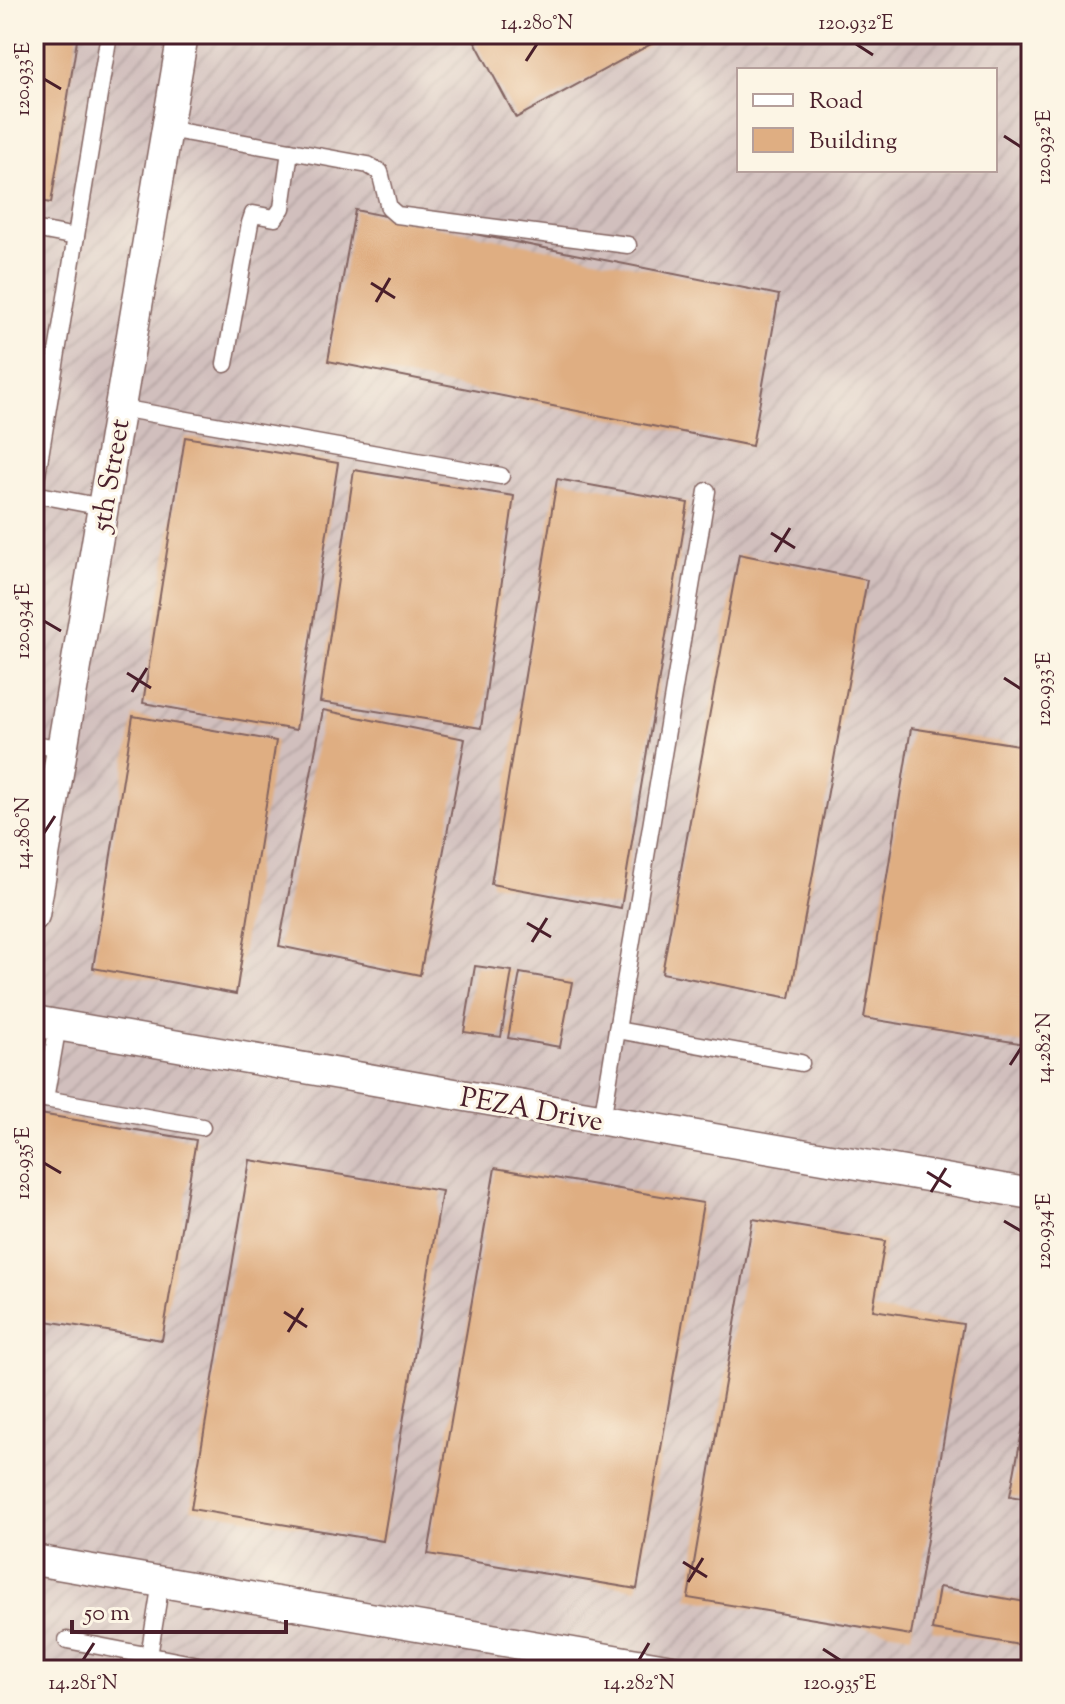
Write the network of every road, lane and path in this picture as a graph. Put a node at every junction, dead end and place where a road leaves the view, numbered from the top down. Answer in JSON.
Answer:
{"nodes":[{"id":1,"x":109,"y":34,"type":"edge"},
{"id":2,"x":183,"y":34,"type":"edge"},
{"id":3,"x":167,"y":129,"type":"junction"},
{"id":4,"x":290,"y":151,"type":"junction"},
{"id":5,"x":34,"y":229,"type":"edge"},
{"id":6,"x":76,"y":237,"type":"junction"},
{"id":7,"x":628,"y":245,"type":"dead end"},
{"id":8,"x":225,"y":364,"type":"dead end"},
{"id":9,"x":34,"y":379,"type":"edge"},
{"id":10,"x":52,"y":382,"type":"junction"},
{"id":11,"x":120,"y":408,"type":"junction"},
{"id":12,"x":501,"y":476,"type":"dead end"},
{"id":13,"x":707,"y":491,"type":"dead end"},
{"id":14,"x":34,"y":494,"type":"edge"},
{"id":15,"x":103,"y":507,"type":"junction"},
{"id":16,"x":48,"y":746,"type":"edge"},
{"id":17,"x":34,"y":915,"type":"edge"},
{"id":18,"x":46,"y":1023,"type":"edge"},
{"id":19,"x":617,"y":1030,"type":"junction"},
{"id":20,"x":801,"y":1063,"type":"dead end"},
{"id":21,"x":39,"y":1098,"type":"edge"},
{"id":22,"x":602,"y":1120,"type":"junction"},
{"id":23,"x":202,"y":1127,"type":"dead end"},
{"id":24,"x":1031,"y":1194,"type":"edge"},
{"id":25,"x":34,"y":1560,"type":"edge"},
{"id":26,"x":161,"y":1582,"type":"junction"},
{"id":27,"x":67,"y":1640,"type":"dead end"},
{"id":28,"x":149,"y":1656,"type":"junction"},
{"id":29,"x":224,"y":1670,"type":"edge"},
{"id":30,"x":672,"y":1670,"type":"edge"}],
"edges":[{"from":1,"to":6,"type":"lane"},
{"from":2,"to":3,"type":"street","name":"5th Street"},
{"from":3,"to":4,"type":"lane"},
{"from":3,"to":11,"type":"street","name":"5th Street"},
{"from":4,"to":7,"type":"lane"},
{"from":4,"to":8,"type":"lane"},
{"from":5,"to":6,"type":"lane"},
{"from":6,"to":10,"type":"lane"},
{"from":9,"to":10,"type":"lane"},
{"from":10,"to":14,"type":"lane"},
{"from":11,"to":12,"type":"lane"},
{"from":11,"to":15,"type":"street","name":"5th Street"},
{"from":13,"to":19,"type":"lane"},
{"from":14,"to":15,"type":"lane"},
{"from":15,"to":16,"type":"street","name":"5th Street"},
{"from":16,"to":17,"type":"street","name":"5th Street"},
{"from":18,"to":21,"type":"lane"},
{"from":18,"to":22,"type":"street","name":"PEZA Drive"},
{"from":19,"to":20,"type":"lane"},
{"from":19,"to":22,"type":"lane"},
{"from":21,"to":23,"type":"lane"},
{"from":22,"to":24,"type":"street","name":"PEZA Drive"},
{"from":25,"to":26,"type":"street"},
{"from":26,"to":28,"type":"lane"},
{"from":26,"to":30,"type":"street"},
{"from":27,"to":28,"type":"lane"},
{"from":28,"to":29,"type":"lane"}]}
